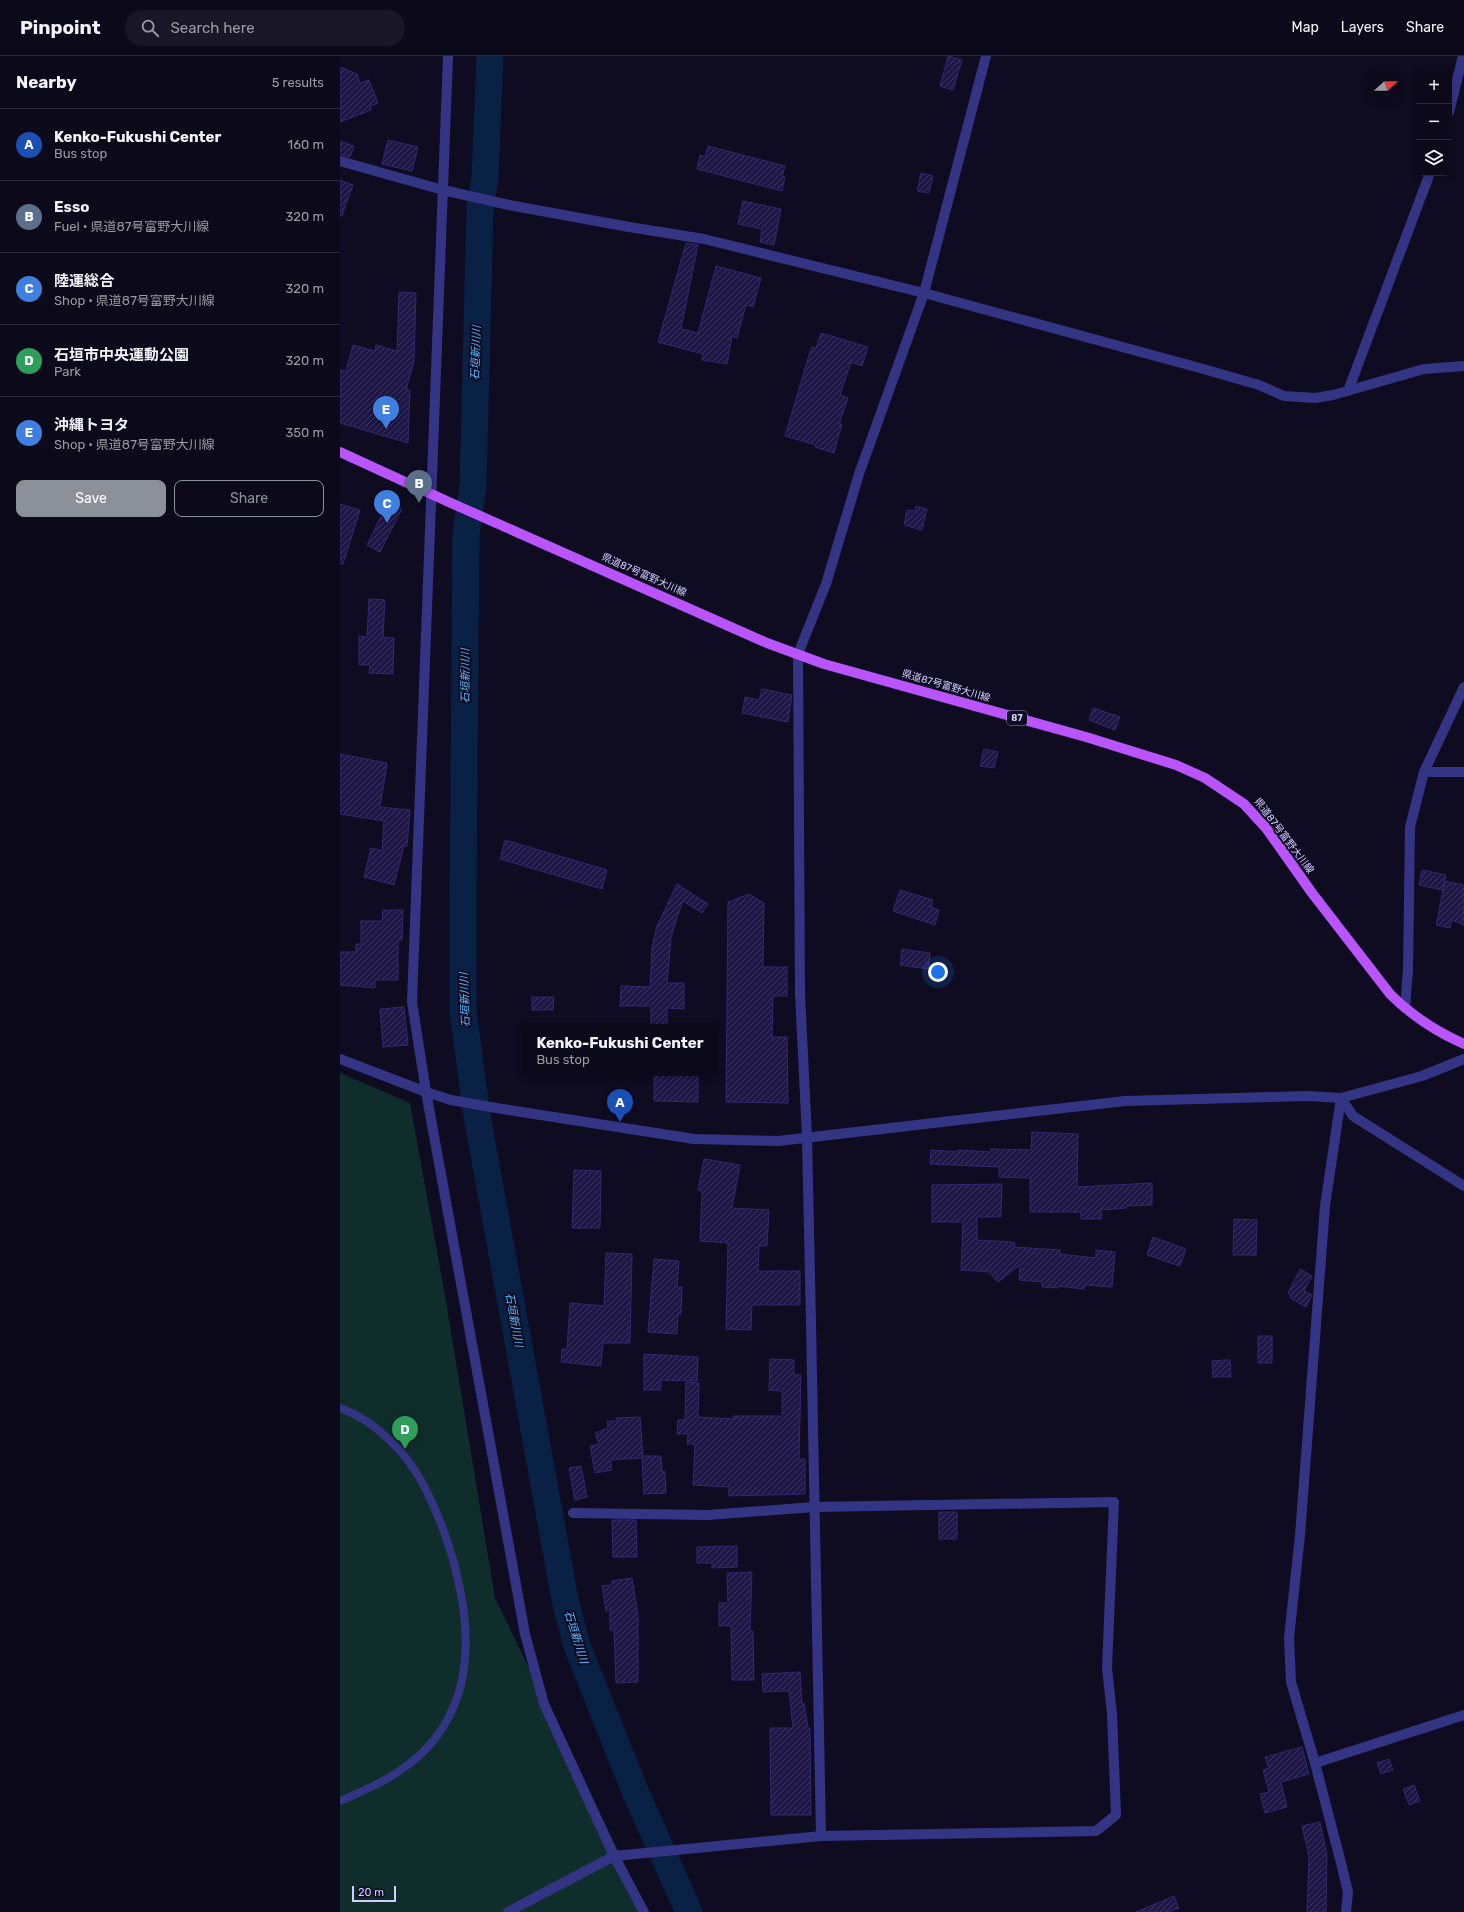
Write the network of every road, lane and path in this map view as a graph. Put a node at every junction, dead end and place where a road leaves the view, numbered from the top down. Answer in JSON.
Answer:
{"nodes":[{"id":1,"x":448,"y":56,"type":"edge"},
{"id":2,"x":986,"y":56,"type":"edge"},
{"id":3,"x":1463,"y":56,"type":"edge"},
{"id":4,"x":1451,"y":104,"type":"edge"},
{"id":5,"x":340,"y":161,"type":"edge"},
{"id":6,"x":1429,"y":176,"type":"edge"},
{"id":7,"x":443,"y":190,"type":"junction"},
{"id":8,"x":924,"y":293,"type":"junction"},
{"id":9,"x":1464,"y":366,"type":"edge"},
{"id":10,"x":1348,"y":391,"type":"junction"},
{"id":11,"x":340,"y":452,"type":"edge"},
{"id":12,"x":430,"y":494,"type":"junction"},
{"id":13,"x":798,"y":654,"type":"junction"},
{"id":14,"x":1464,"y":687,"type":"edge"},
{"id":15,"x":1424,"y":772,"type":"junction"},
{"id":16,"x":1464,"y":772,"type":"edge"},
{"id":17,"x":1405,"y":1008,"type":"junction"},
{"id":18,"x":1464,"y":1044,"type":"edge"},
{"id":19,"x":340,"y":1059,"type":"edge"},
{"id":20,"x":1464,"y":1059,"type":"edge"},
{"id":21,"x":426,"y":1092,"type":"junction"},
{"id":22,"x":1341,"y":1098,"type":"junction"},
{"id":23,"x":807,"y":1137,"type":"junction"},
{"id":24,"x":1464,"y":1186,"type":"edge"},
{"id":25,"x":340,"y":1408,"type":"edge"},
{"id":26,"x":814,"y":1507,"type":"junction"},
{"id":27,"x":573,"y":1513,"type":"dead end"},
{"id":28,"x":1464,"y":1715,"type":"edge"},
{"id":29,"x":1315,"y":1763,"type":"junction"},
{"id":30,"x":340,"y":1801,"type":"edge"},
{"id":31,"x":821,"y":1836,"type":"junction"},
{"id":32,"x":614,"y":1856,"type":"junction"},
{"id":33,"x":508,"y":1912,"type":"edge"},
{"id":34,"x":644,"y":1912,"type":"edge"},
{"id":35,"x":1346,"y":1912,"type":"edge"}],
"edges":[{"from":1,"to":7,"type":"street"},
{"from":2,"to":8,"type":"street"},
{"from":3,"to":4,"type":"street"},
{"from":5,"to":7,"type":"street"},
{"from":6,"to":10,"type":"street"},
{"from":7,"to":8,"type":"street"},
{"from":7,"to":12,"type":"street"},
{"from":8,"to":10,"type":"street"},
{"from":8,"to":13,"type":"street"},
{"from":9,"to":10,"type":"street"},
{"from":11,"to":12,"type":"main road","name":"県道87号富野大川線","number":"87"},
{"from":12,"to":13,"type":"main road","name":"県道87号富野大川線","number":"87"},
{"from":12,"to":21,"type":"street"},
{"from":13,"to":17,"type":"main road","name":"県道87号富野大川線","number":"87"},
{"from":13,"to":23,"type":"street"},
{"from":14,"to":15,"type":"street"},
{"from":15,"to":16,"type":"street"},
{"from":15,"to":17,"type":"street"},
{"from":17,"to":18,"type":"main road","name":"県道87号富野大川線","number":"87"},
{"from":19,"to":21,"type":"street"},
{"from":20,"to":22,"type":"street"},
{"from":21,"to":23,"type":"street"},
{"from":21,"to":32,"type":"street"},
{"from":22,"to":23,"type":"street"},
{"from":22,"to":24,"type":"street"},
{"from":22,"to":29,"type":"street"},
{"from":23,"to":26,"type":"street"},
{"from":25,"to":30,"type":"lane"},
{"from":26,"to":27,"type":"street"},
{"from":26,"to":31,"type":"street"},
{"from":26,"to":31,"type":"street"},
{"from":28,"to":29,"type":"street"},
{"from":29,"to":35,"type":"street"},
{"from":31,"to":32,"type":"street"},
{"from":32,"to":33,"type":"street"},
{"from":32,"to":34,"type":"street"}]}
